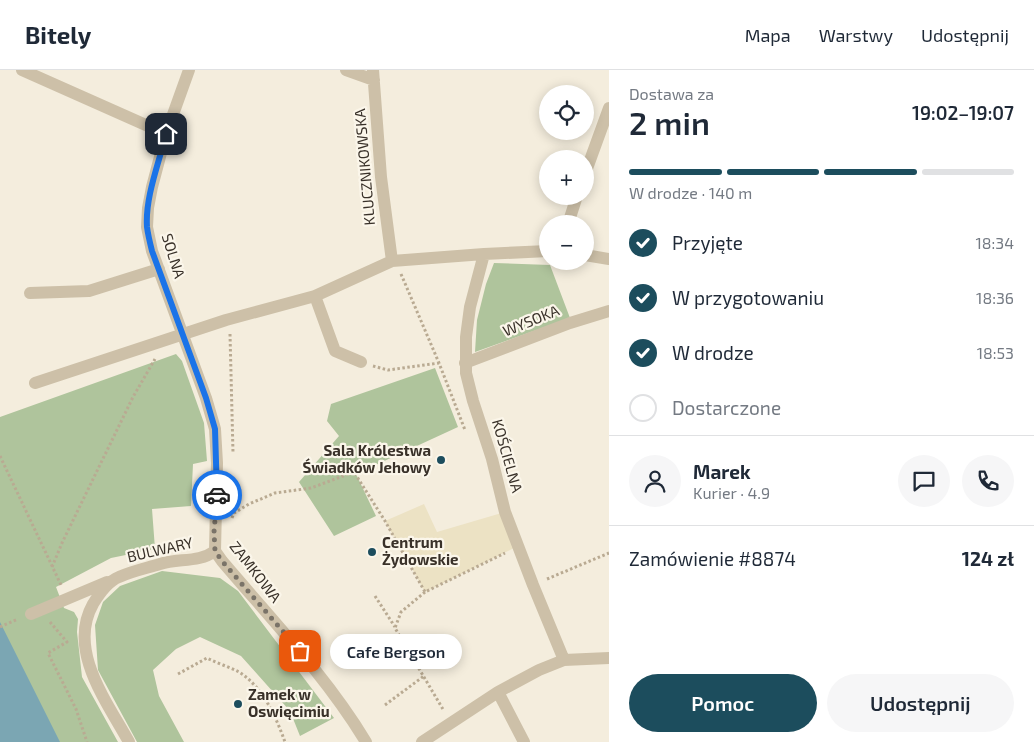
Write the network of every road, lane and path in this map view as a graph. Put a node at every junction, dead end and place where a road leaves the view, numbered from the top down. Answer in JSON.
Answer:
{"nodes":[{"id":1,"x":22,"y":70,"type":"edge"},
{"id":2,"x":189,"y":70,"type":"edge"},
{"id":3,"x":346,"y":70,"type":"edge"},
{"id":4,"x":374,"y":75,"type":"edge"},
{"id":5,"x":609,"y":108,"type":"edge"},
{"id":6,"x":166,"y":134,"type":"junction"},
{"id":7,"x":594,"y":150,"type":"edge"},
{"id":8,"x":539,"y":251,"type":"edge"},
{"id":9,"x":484,"y":254,"type":"junction"},
{"id":10,"x":594,"y":256,"type":"edge"},
{"id":11,"x":609,"y":259,"type":"edge"},
{"id":12,"x":392,"y":261,"type":"junction"},
{"id":13,"x":158,"y":269,"type":"junction"},
{"id":14,"x":30,"y":292,"type":"dead end"},
{"id":15,"x":316,"y":296,"type":"junction"},
{"id":16,"x":609,"y":311,"type":"edge"},
{"id":17,"x":230,"y":332,"type":"dead end"},
{"id":18,"x":182,"y":334,"type":"junction"},
{"id":19,"x":166,"y":339,"type":"junction"},
{"id":20,"x":361,"y":362,"type":"joint"},
{"id":21,"x":439,"y":363,"type":"junction"},
{"id":22,"x":465,"y":363,"type":"junction"},
{"id":23,"x":35,"y":383,"type":"dead end"},
{"id":24,"x":469,"y":437,"type":"dead end"},
{"id":25,"x":0,"y":456,"type":"edge"},
{"id":26,"x":233,"y":459,"type":"dead end"},
{"id":27,"x":233,"y":477,"type":"dead end"},
{"id":28,"x":234,"y":513,"type":"junction"},
{"id":29,"x":214,"y":532,"type":"junction"},
{"id":30,"x":518,"y":546,"type":"junction"},
{"id":31,"x":215,"y":551,"type":"junction"},
{"id":32,"x":609,"y":553,"type":"edge"},
{"id":33,"x":52,"y":567,"type":"junction"},
{"id":34,"x":118,"y":577,"type":"junction"},
{"id":35,"x":532,"y":586,"type":"junction"},
{"id":36,"x":425,"y":592,"type":"junction"},
{"id":37,"x":375,"y":596,"type":"dead end"},
{"id":38,"x":68,"y":598,"type":"junction"},
{"id":39,"x":36,"y":612,"type":"junction"},
{"id":40,"x":0,"y":627,"type":"edge"},
{"id":41,"x":395,"y":628,"type":"junction"},
{"id":42,"x":564,"y":660,"type":"junction"},
{"id":43,"x":608,"y":660,"type":"edge"},
{"id":44,"x":178,"y":674,"type":"dead end"},
{"id":45,"x":424,"y":676,"type":"junction"},
{"id":46,"x":498,"y":692,"type":"junction"},
{"id":47,"x":385,"y":705,"type":"dead end"},
{"id":48,"x":451,"y":722,"type":"junction"},
{"id":49,"x":87,"y":742,"type":"edge"},
{"id":50,"x":128,"y":742,"type":"edge"},
{"id":51,"x":285,"y":742,"type":"edge"},
{"id":52,"x":366,"y":742,"type":"edge"},
{"id":53,"x":422,"y":742,"type":"edge"},
{"id":54,"x":524,"y":742,"type":"edge"}],
"edges":[{"from":1,"to":6,"type":"street"},
{"from":2,"to":6,"type":"street","name":"SOLNA"},
{"from":3,"to":4,"type":"street"},
{"from":4,"to":12,"type":"street","name":"KLUCZNIKOWSKA"},
{"from":5,"to":7,"type":"street"},
{"from":6,"to":13,"type":"street","name":"SOLNA"},
{"from":8,"to":9,"type":"street"},
{"from":9,"to":12,"type":"street"},
{"from":9,"to":22,"type":"street","name":"KOŚCIELNA"},
{"from":10,"to":11,"type":"street"},
{"from":12,"to":15,"type":"street"},
{"from":12,"to":21,"type":"path"},
{"from":13,"to":14,"type":"street"},
{"from":13,"to":18,"type":"street","name":"SOLNA"},
{"from":15,"to":18,"type":"street"},
{"from":15,"to":20,"type":"street"},
{"from":16,"to":22,"type":"street","name":"WYSOKA"},
{"from":17,"to":26,"type":"path"},
{"from":18,"to":19,"type":"street"},
{"from":18,"to":29,"type":"street","name":"ZAMKOWA"},
{"from":19,"to":23,"type":"street"},
{"from":19,"to":33,"type":"path"},
{"from":20,"to":21,"type":"path"},
{"from":21,"to":24,"type":"path"},
{"from":22,"to":30,"type":"street","name":"KOŚCIELNA"},
{"from":25,"to":33,"type":"path"},
{"from":27,"to":28,"type":"path"},
{"from":28,"to":29,"type":"path"},
{"from":28,"to":36,"type":"path"},
{"from":29,"to":31,"type":"street","name":"ZAMKOWA"},
{"from":30,"to":35,"type":"street","name":"KOŚCIELNA"},
{"from":30,"to":36,"type":"path"},
{"from":31,"to":34,"type":"street","name":"BULWARY"},
{"from":31,"to":52,"type":"street","name":"ZAMKOWA"},
{"from":32,"to":35,"type":"path"},
{"from":33,"to":38,"type":"path"},
{"from":34,"to":38,"type":"street"},
{"from":34,"to":50,"type":"street","name":"BULWARY"},
{"from":35,"to":42,"type":"street","name":"KOŚCIELNA"},
{"from":36,"to":41,"type":"path"},
{"from":37,"to":41,"type":"path"},
{"from":38,"to":39,"type":"street"},
{"from":39,"to":40,"type":"path"},
{"from":39,"to":49,"type":"path"},
{"from":41,"to":45,"type":"path"},
{"from":42,"to":43,"type":"street"},
{"from":42,"to":46,"type":"street"},
{"from":44,"to":51,"type":"path"},
{"from":45,"to":47,"type":"path"},
{"from":45,"to":48,"type":"path"},
{"from":46,"to":48,"type":"street"},
{"from":46,"to":54,"type":"street"},
{"from":48,"to":53,"type":"street"}]}
